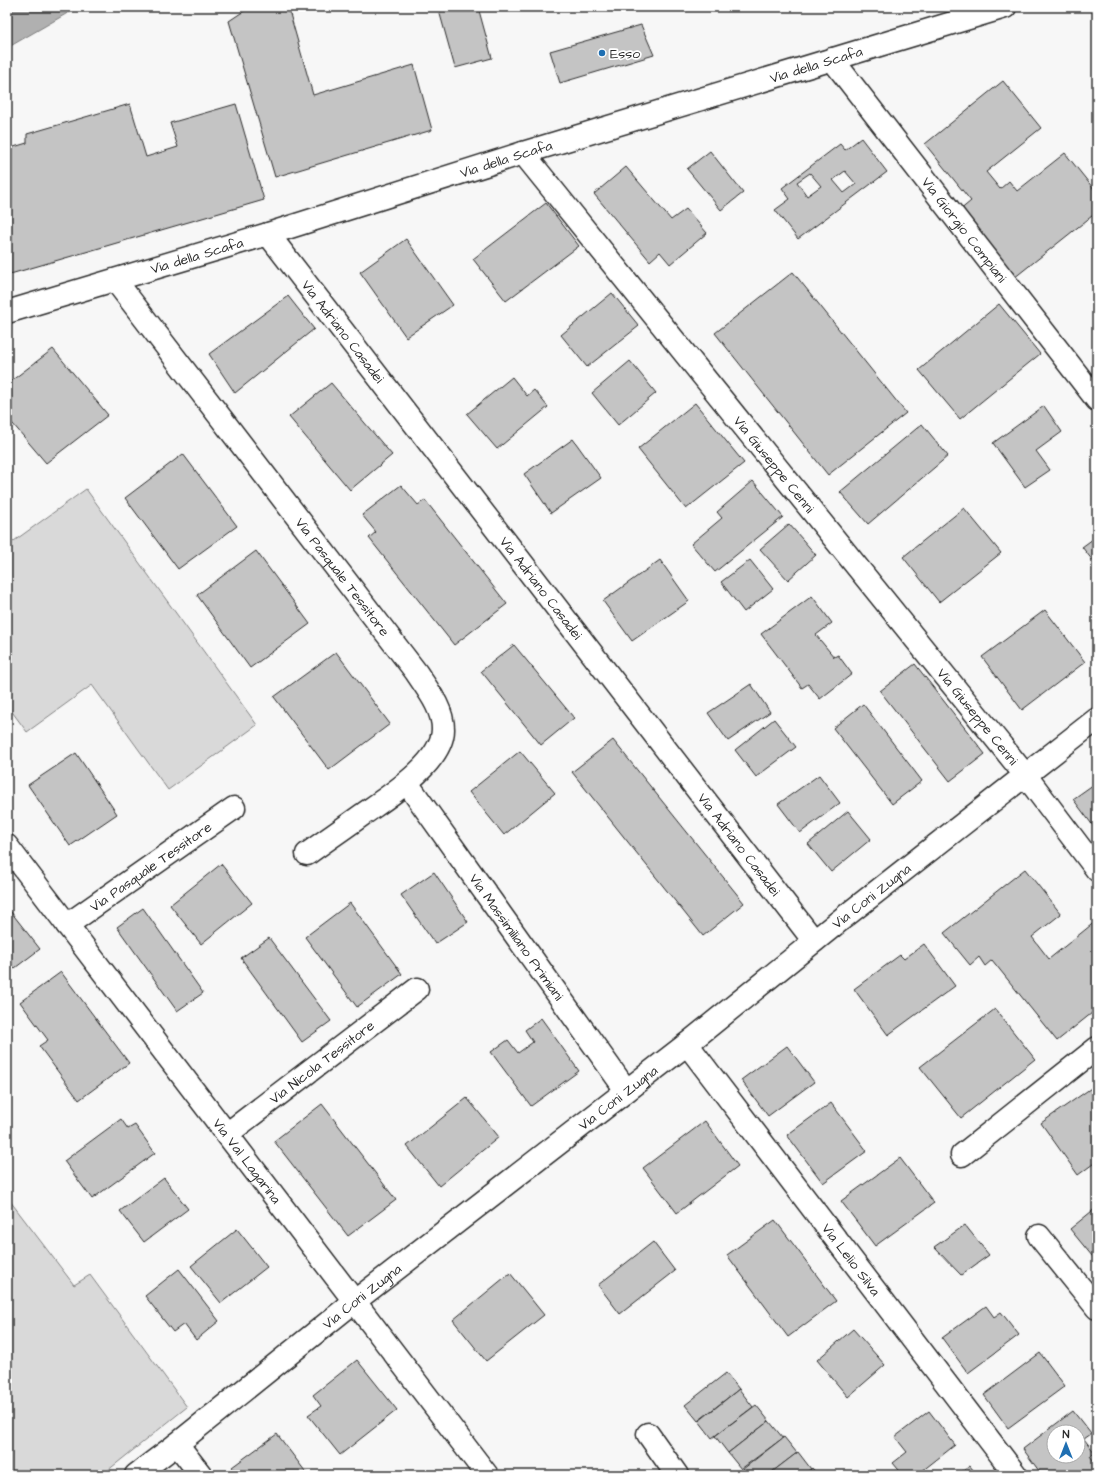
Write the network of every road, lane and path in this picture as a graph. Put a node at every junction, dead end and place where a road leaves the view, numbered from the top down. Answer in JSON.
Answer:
{"nodes":[{"id":1,"x":1004,"y":7,"type":"edge"},
{"id":2,"x":832,"y":59,"type":"junction"},
{"id":3,"x":523,"y":153,"type":"junction"},
{"id":4,"x":268,"y":234,"type":"junction"},
{"id":5,"x":115,"y":280,"type":"junction"},
{"id":6,"x":7,"y":312,"type":"edge"},
{"id":7,"x":1097,"y":400,"type":"edge"},
{"id":8,"x":1097,"y":719,"type":"edge"},
{"id":9,"x":1026,"y":776,"type":"junction"},
{"id":10,"x":407,"y":783,"type":"junction"},
{"id":11,"x":234,"y":808,"type":"dead end"},
{"id":12,"x":7,"y":846,"type":"edge"},
{"id":13,"x":307,"y":854,"type":"dead end"},
{"id":14,"x":1097,"y":870,"type":"edge"},
{"id":15,"x":67,"y":925,"type":"junction"},
{"id":16,"x":814,"y":941,"type":"junction"},
{"id":17,"x":417,"y":989,"type":"dead end"},
{"id":18,"x":687,"y":1044,"type":"junction"},
{"id":19,"x":1097,"y":1048,"type":"edge"},
{"id":20,"x":626,"y":1090,"type":"junction"},
{"id":21,"x":227,"y":1134,"type":"junction"},
{"id":22,"x":962,"y":1155,"type":"dead end"},
{"id":23,"x":1039,"y":1236,"type":"dead end"},
{"id":24,"x":355,"y":1301,"type":"junction"},
{"id":25,"x":1097,"y":1308,"type":"edge"},
{"id":26,"x":648,"y":1434,"type":"dead end"},
{"id":27,"x":177,"y":1444,"type":"junction"},
{"id":28,"x":136,"y":1475,"type":"edge"},
{"id":29,"x":201,"y":1475,"type":"edge"},
{"id":30,"x":487,"y":1475,"type":"edge"},
{"id":31,"x":677,"y":1475,"type":"edge"},
{"id":32,"x":1016,"y":1475,"type":"edge"}],
"edges":[{"from":1,"to":2,"type":"street","name":"Via della Scafa"},
{"from":2,"to":3,"type":"street","name":"Via della Scafa"},
{"from":2,"to":7,"type":"street","name":"Via Giorgio Compiani"},
{"from":3,"to":4,"type":"street","name":"Via della Scafa"},
{"from":3,"to":9,"type":"street","name":"Via Giuseppe Cenni"},
{"from":4,"to":5,"type":"street","name":"Via della Scafa"},
{"from":4,"to":16,"type":"street","name":"Via Adriano Casadei"},
{"from":5,"to":6,"type":"street","name":"Via della Scafa"},
{"from":5,"to":10,"type":"street","name":"Via Pasquale Tessitore"},
{"from":8,"to":9,"type":"street","name":"Via Coni Zugna"},
{"from":9,"to":14,"type":"street","name":"Via Giuseppe Cenni"},
{"from":9,"to":16,"type":"street","name":"Via Coni Zugna"},
{"from":10,"to":13,"type":"street","name":"Via Pasquale Tessitore"},
{"from":10,"to":20,"type":"street","name":"Via Massimiliano Primiani"},
{"from":11,"to":15,"type":"street","name":"Via Pasquale Tessitore"},
{"from":12,"to":15,"type":"street","name":"Via Val Lagarina"},
{"from":15,"to":21,"type":"street","name":"Via Val Lagarina"},
{"from":16,"to":18,"type":"street","name":"Via Coni Zugna"},
{"from":17,"to":21,"type":"street","name":"Via Nicola Tessitore"},
{"from":18,"to":20,"type":"street","name":"Via Coni Zugna"},
{"from":18,"to":32,"type":"street","name":"Via Lelio Silva"},
{"from":19,"to":22,"type":"street"},
{"from":20,"to":24,"type":"street","name":"Via Coni Zugna"},
{"from":21,"to":24,"type":"street","name":"Via Val Lagarina"},
{"from":23,"to":25,"type":"street"},
{"from":24,"to":27,"type":"street","name":"Via Coni Zugna"},
{"from":24,"to":30,"type":"street","name":"Via Val Lagarina"},
{"from":26,"to":31,"type":"street"},
{"from":27,"to":28,"type":"street","name":"Via Coni Zugna"},
{"from":27,"to":29,"type":"street"}]}
